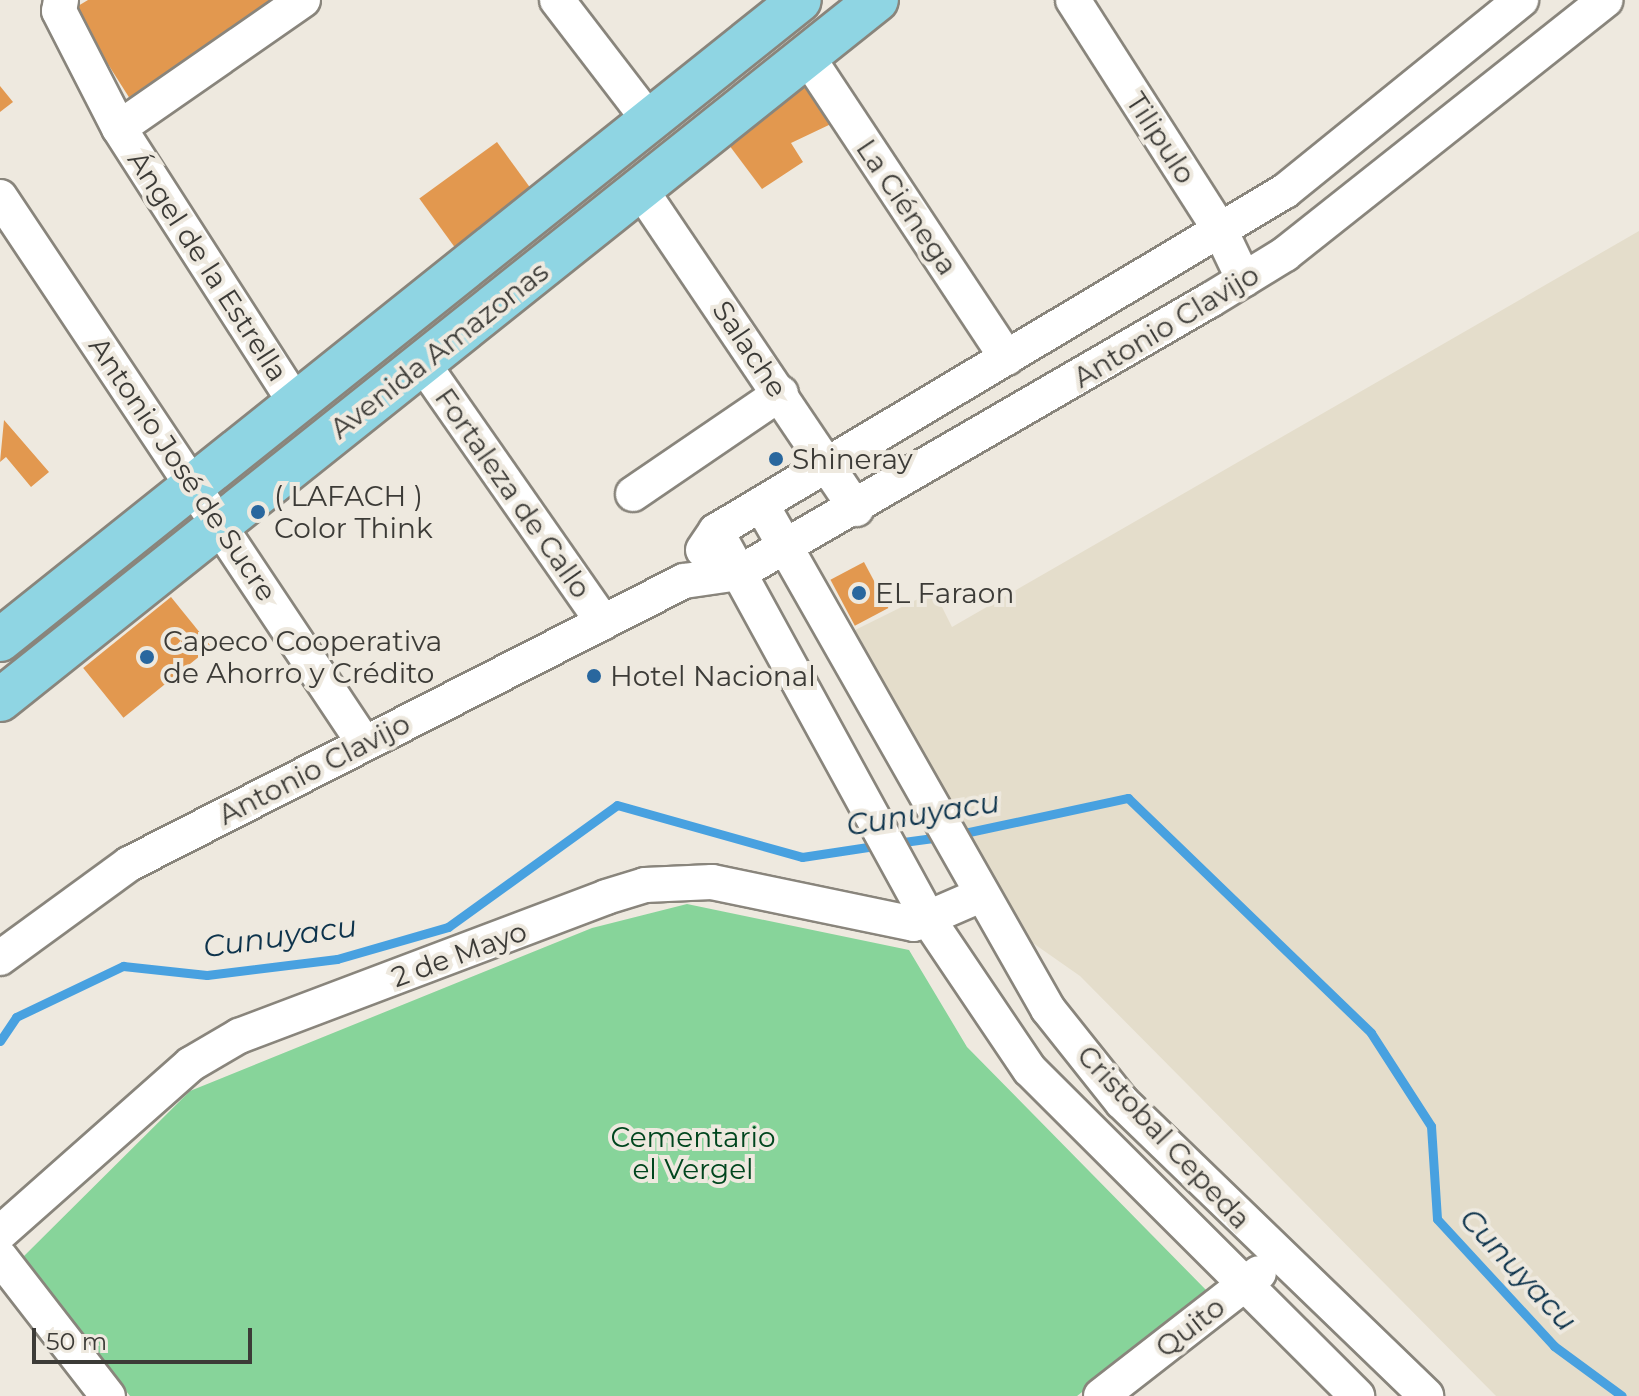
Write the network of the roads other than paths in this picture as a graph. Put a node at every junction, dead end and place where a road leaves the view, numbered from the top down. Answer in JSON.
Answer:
{"nodes":[{"id":1,"x":61,"y":0,"type":"edge"},
{"id":2,"x":303,"y":0,"type":"edge"},
{"id":3,"x":557,"y":0,"type":"edge"},
{"id":4,"x":800,"y":0,"type":"edge"},
{"id":5,"x":877,"y":0,"type":"edge"},
{"id":6,"x":1073,"y":0,"type":"edge"},
{"id":7,"x":1521,"y":0,"type":"edge"},
{"id":8,"x":1606,"y":0,"type":"edge"},
{"id":9,"x":807,"y":56,"type":"junction"},
{"id":10,"x":650,"y":121,"type":"junction"},
{"id":11,"x":119,"y":128,"type":"junction"},
{"id":12,"x":641,"y":190,"type":"junction"},
{"id":13,"x":0,"y":197,"type":"edge"},
{"id":14,"x":1220,"y":230,"type":"junction"},
{"id":15,"x":1244,"y":280,"type":"junction"},
{"id":16,"x":1007,"y":358,"type":"junction"},
{"id":17,"x":423,"y":364,"type":"junction"},
{"id":18,"x":781,"y":393,"type":"junction"},
{"id":19,"x":296,"y":404,"type":"junction"},
{"id":20,"x":829,"y":466,"type":"junction"},
{"id":21,"x":193,"y":485,"type":"junction"},
{"id":22,"x":633,"y":494,"type":"dead end"},
{"id":23,"x":761,"y":504,"type":"junction"},
{"id":24,"x":856,"y":509,"type":"junction"},
{"id":25,"x":219,"y":522,"type":"junction"},
{"id":26,"x":716,"y":531,"type":"junction"},
{"id":27,"x":786,"y":549,"type":"junction"},
{"id":28,"x":739,"y":573,"type":"junction"},
{"id":29,"x":684,"y":581,"type":"junction"},
{"id":30,"x":603,"y":622,"type":"junction"},
{"id":31,"x":0,"y":640,"type":"edge"},
{"id":32,"x":0,"y":700,"type":"edge"},
{"id":33,"x":364,"y":743,"type":"junction"},
{"id":34,"x":981,"y":895,"type":"junction"},
{"id":35,"x":928,"y":919,"type":"junction"},
{"id":36,"x":0,"y":958,"type":"edge"},
{"id":37,"x":0,"y":1233,"type":"edge"},
{"id":38,"x":0,"y":1257,"type":"edge"},
{"id":39,"x":1278,"y":1257,"type":"junction"},
{"id":40,"x":1242,"y":1287,"type":"junction"},
{"id":41,"x":108,"y":1396,"type":"edge"},
{"id":42,"x":1101,"y":1396,"type":"edge"},
{"id":43,"x":1357,"y":1396,"type":"edge"},
{"id":44,"x":1426,"y":1396,"type":"edge"}],
"edges":[{"from":1,"to":11,"type":"street","name":"Ángel de la Estrella"},
{"from":2,"to":11,"type":"street","name":"Ángel de la Estrella"},
{"from":3,"to":10,"type":"street"},
{"from":4,"to":10,"type":"main road","name":"Avenida Amazonas"},
{"from":5,"to":9,"type":"main road","name":"Avenida Amazonas"},
{"from":6,"to":14,"type":"street","name":"Tilipulo"},
{"from":7,"to":14,"type":"street","name":"Antonio Clavijo"},
{"from":8,"to":15,"type":"street","name":"Antonio Clavijo"},
{"from":9,"to":12,"type":"main road","name":"Avenida Amazonas"},
{"from":9,"to":16,"type":"street","name":"La Ciénega"},
{"from":10,"to":19,"type":"main road","name":"Avenida Amazonas"},
{"from":11,"to":19,"type":"street","name":"Ángel de la Estrella"},
{"from":12,"to":17,"type":"main road","name":"Avenida Amazonas"},
{"from":12,"to":18,"type":"street","name":"Salache"},
{"from":13,"to":21,"type":"street","name":"Antonio José de Sucre"},
{"from":14,"to":15,"type":"street","name":"Tilipulo"},
{"from":14,"to":16,"type":"street","name":"Antonio Clavijo"},
{"from":15,"to":24,"type":"street","name":"Antonio Clavijo"},
{"from":16,"to":20,"type":"street","name":"Antonio Clavijo"},
{"from":17,"to":25,"type":"main road","name":"Avenida Amazonas"},
{"from":17,"to":30,"type":"street","name":"Fortaleza de Callo"},
{"from":18,"to":20,"type":"street","name":"Salache"},
{"from":18,"to":22,"type":"street"},
{"from":19,"to":21,"type":"main road","name":"Avenida Amazonas"},
{"from":20,"to":23,"type":"street","name":"Antonio Clavijo"},
{"from":20,"to":24,"type":"street","name":"Salache"},
{"from":21,"to":25,"type":"street","name":"Antonio José de Sucre"},
{"from":21,"to":31,"type":"main road","name":"Avenida Amazonas"},
{"from":23,"to":26,"type":"street","name":"Antonio Clavijo"},
{"from":23,"to":27,"type":"street","name":"Cristobal Cepeda"},
{"from":24,"to":27,"type":"street","name":"Antonio Clavijo"},
{"from":25,"to":32,"type":"main road","name":"Avenida Amazonas"},
{"from":25,"to":33,"type":"street","name":"Antonio José de Sucre"},
{"from":26,"to":28,"type":"street","name":"Cristobal Cepeda"},
{"from":26,"to":29,"type":"street","name":"Antonio Clavijo"},
{"from":27,"to":28,"type":"street","name":"Antonio Clavijo"},
{"from":27,"to":34,"type":"street","name":"Cristobal Cepeda"},
{"from":28,"to":29,"type":"street","name":"Antonio Clavijo"},
{"from":28,"to":35,"type":"street","name":"Cristobal Cepeda"},
{"from":29,"to":30,"type":"street","name":"Antonio Clavijo"},
{"from":30,"to":33,"type":"street","name":"Antonio Clavijo"},
{"from":33,"to":36,"type":"street","name":"Antonio Clavijo"},
{"from":34,"to":35,"type":"street","name":"2 de Mayo"},
{"from":34,"to":39,"type":"street","name":"Cristobal Cepeda"},
{"from":35,"to":37,"type":"street","name":"2 de Mayo"},
{"from":35,"to":40,"type":"street","name":"Cristobal Cepeda"},
{"from":38,"to":41,"type":"street"},
{"from":39,"to":40,"type":"street","name":"Quito"},
{"from":39,"to":44,"type":"street","name":"Cristobal Cepeda"},
{"from":40,"to":42,"type":"street","name":"Quito"},
{"from":40,"to":43,"type":"street","name":"Cristobal Cepeda"}]}
